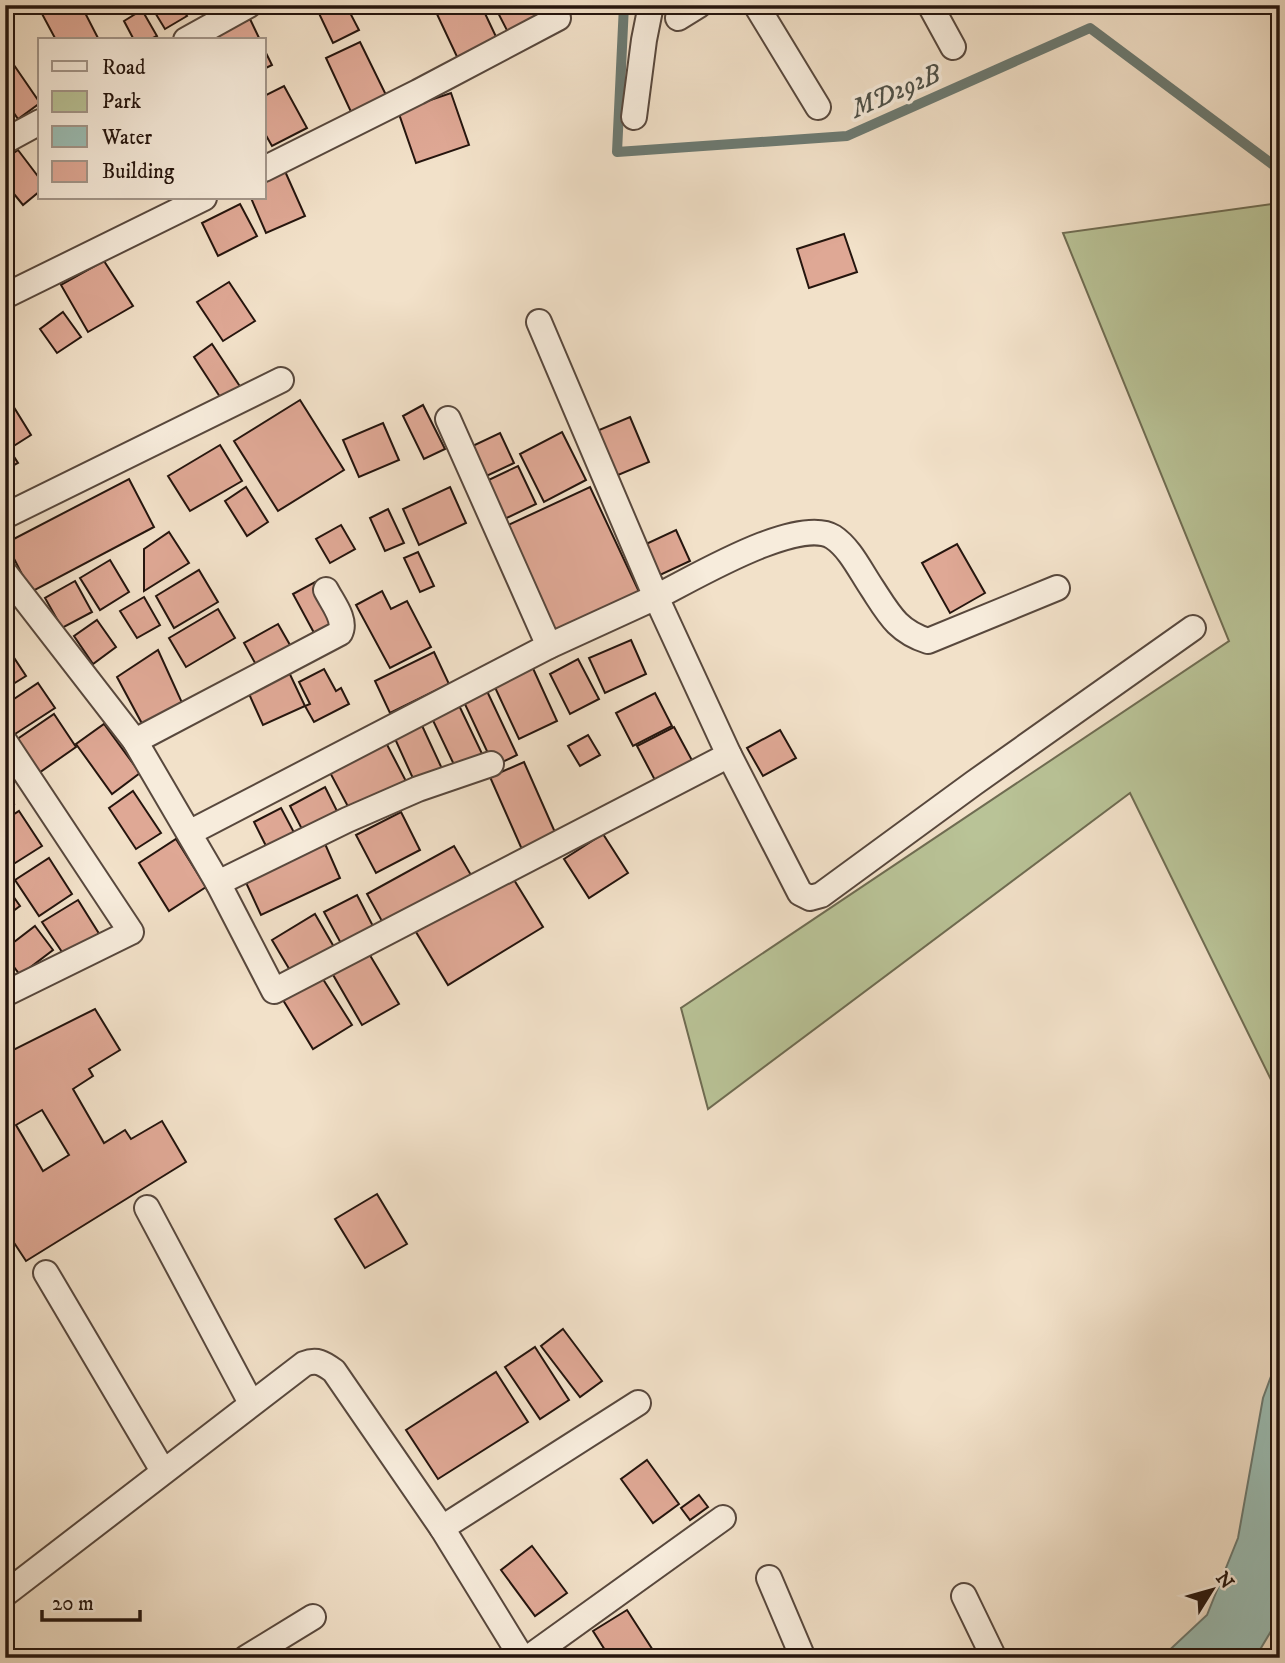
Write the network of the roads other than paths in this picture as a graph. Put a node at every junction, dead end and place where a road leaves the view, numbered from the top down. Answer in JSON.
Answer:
{"nodes":[{"id":1,"x":249,"y":5,"type":"edge"},
{"id":2,"x":651,"y":5,"type":"edge"},
{"id":3,"x":756,"y":5,"type":"edge"},
{"id":4,"x":930,"y":5,"type":"edge"},
{"id":5,"x":558,"y":18,"type":"dead end"},
{"id":6,"x":190,"y":38,"type":"edge"},
{"id":7,"x":953,"y":47,"type":"dead end"},
{"id":8,"x":818,"y":107,"type":"dead end"},
{"id":9,"x":634,"y":117,"type":"dead end"},
{"id":10,"x":38,"y":123,"type":"edge"},
{"id":11,"x":5,"y":141,"type":"edge"},
{"id":12,"x":266,"y":168,"type":"edge"},
{"id":13,"x":200,"y":200,"type":"edge"},
{"id":14,"x":5,"y":296,"type":"edge"},
{"id":15,"x":539,"y":322,"type":"dead end"},
{"id":16,"x":281,"y":380,"type":"dead end"},
{"id":17,"x":448,"y":419,"type":"dead end"},
{"id":18,"x":5,"y":516,"type":"edge"},
{"id":19,"x":5,"y":573,"type":"edge"},
{"id":20,"x":1057,"y":588,"type":"dead end"},
{"id":21,"x":326,"y":590,"type":"dead end"},
{"id":22,"x":656,"y":597,"type":"junction"},
{"id":23,"x":1194,"y":628,"type":"dead end"},
{"id":24,"x":548,"y":646,"type":"junction"},
{"id":25,"x":135,"y":741,"type":"junction"},
{"id":26,"x":5,"y":742,"type":"edge"},
{"id":27,"x":729,"y":755,"type":"junction"},
{"id":28,"x":491,"y":764,"type":"dead end"},
{"id":29,"x":189,"y":833,"type":"junction"},
{"id":30,"x":218,"y":883,"type":"junction"},
{"id":31,"x":5,"y":995,"type":"edge"},
{"id":32,"x":147,"y":1208,"type":"dead end"},
{"id":33,"x":46,"y":1273,"type":"dead end"},
{"id":34,"x":251,"y":1403,"type":"junction"},
{"id":35,"x":638,"y":1403,"type":"dead end"},
{"id":36,"x":163,"y":1471,"type":"junction"},
{"id":37,"x":723,"y":1518,"type":"dead end"},
{"id":38,"x":442,"y":1528,"type":"junction"},
{"id":39,"x":769,"y":1578,"type":"dead end"},
{"id":40,"x":5,"y":1594,"type":"edge"},
{"id":41,"x":964,"y":1596,"type":"dead end"},
{"id":42,"x":313,"y":1617,"type":"dead end"},
{"id":43,"x":246,"y":1658,"type":"edge"},
{"id":44,"x":525,"y":1658,"type":"edge"},
{"id":45,"x":803,"y":1658,"type":"edge"},
{"id":46,"x":994,"y":1658,"type":"edge"}],
"edges":[{"from":1,"to":6,"type":"street"},
{"from":2,"to":9,"type":"street"},
{"from":3,"to":8,"type":"street"},
{"from":4,"to":7,"type":"street"},
{"from":5,"to":12,"type":"street"},
{"from":10,"to":11,"type":"street"},
{"from":13,"to":14,"type":"street"},
{"from":15,"to":22,"type":"street"},
{"from":16,"to":18,"type":"street"},
{"from":17,"to":24,"type":"street"},
{"from":19,"to":25,"type":"street"},
{"from":20,"to":22,"type":"street"},
{"from":21,"to":25,"type":"street"},
{"from":22,"to":24,"type":"street"},
{"from":22,"to":27,"type":"street"},
{"from":23,"to":27,"type":"street"},
{"from":24,"to":29,"type":"street"},
{"from":25,"to":29,"type":"street"},
{"from":26,"to":31,"type":"street"},
{"from":27,"to":30,"type":"street"},
{"from":28,"to":30,"type":"street"},
{"from":29,"to":30,"type":"street"},
{"from":32,"to":34,"type":"street"},
{"from":33,"to":36,"type":"street"},
{"from":34,"to":36,"type":"street"},
{"from":34,"to":38,"type":"street"},
{"from":35,"to":38,"type":"street"},
{"from":36,"to":40,"type":"street"},
{"from":37,"to":44,"type":"street"},
{"from":38,"to":44,"type":"street"},
{"from":39,"to":45,"type":"street"},
{"from":41,"to":46,"type":"street"},
{"from":42,"to":43,"type":"street"}]}
